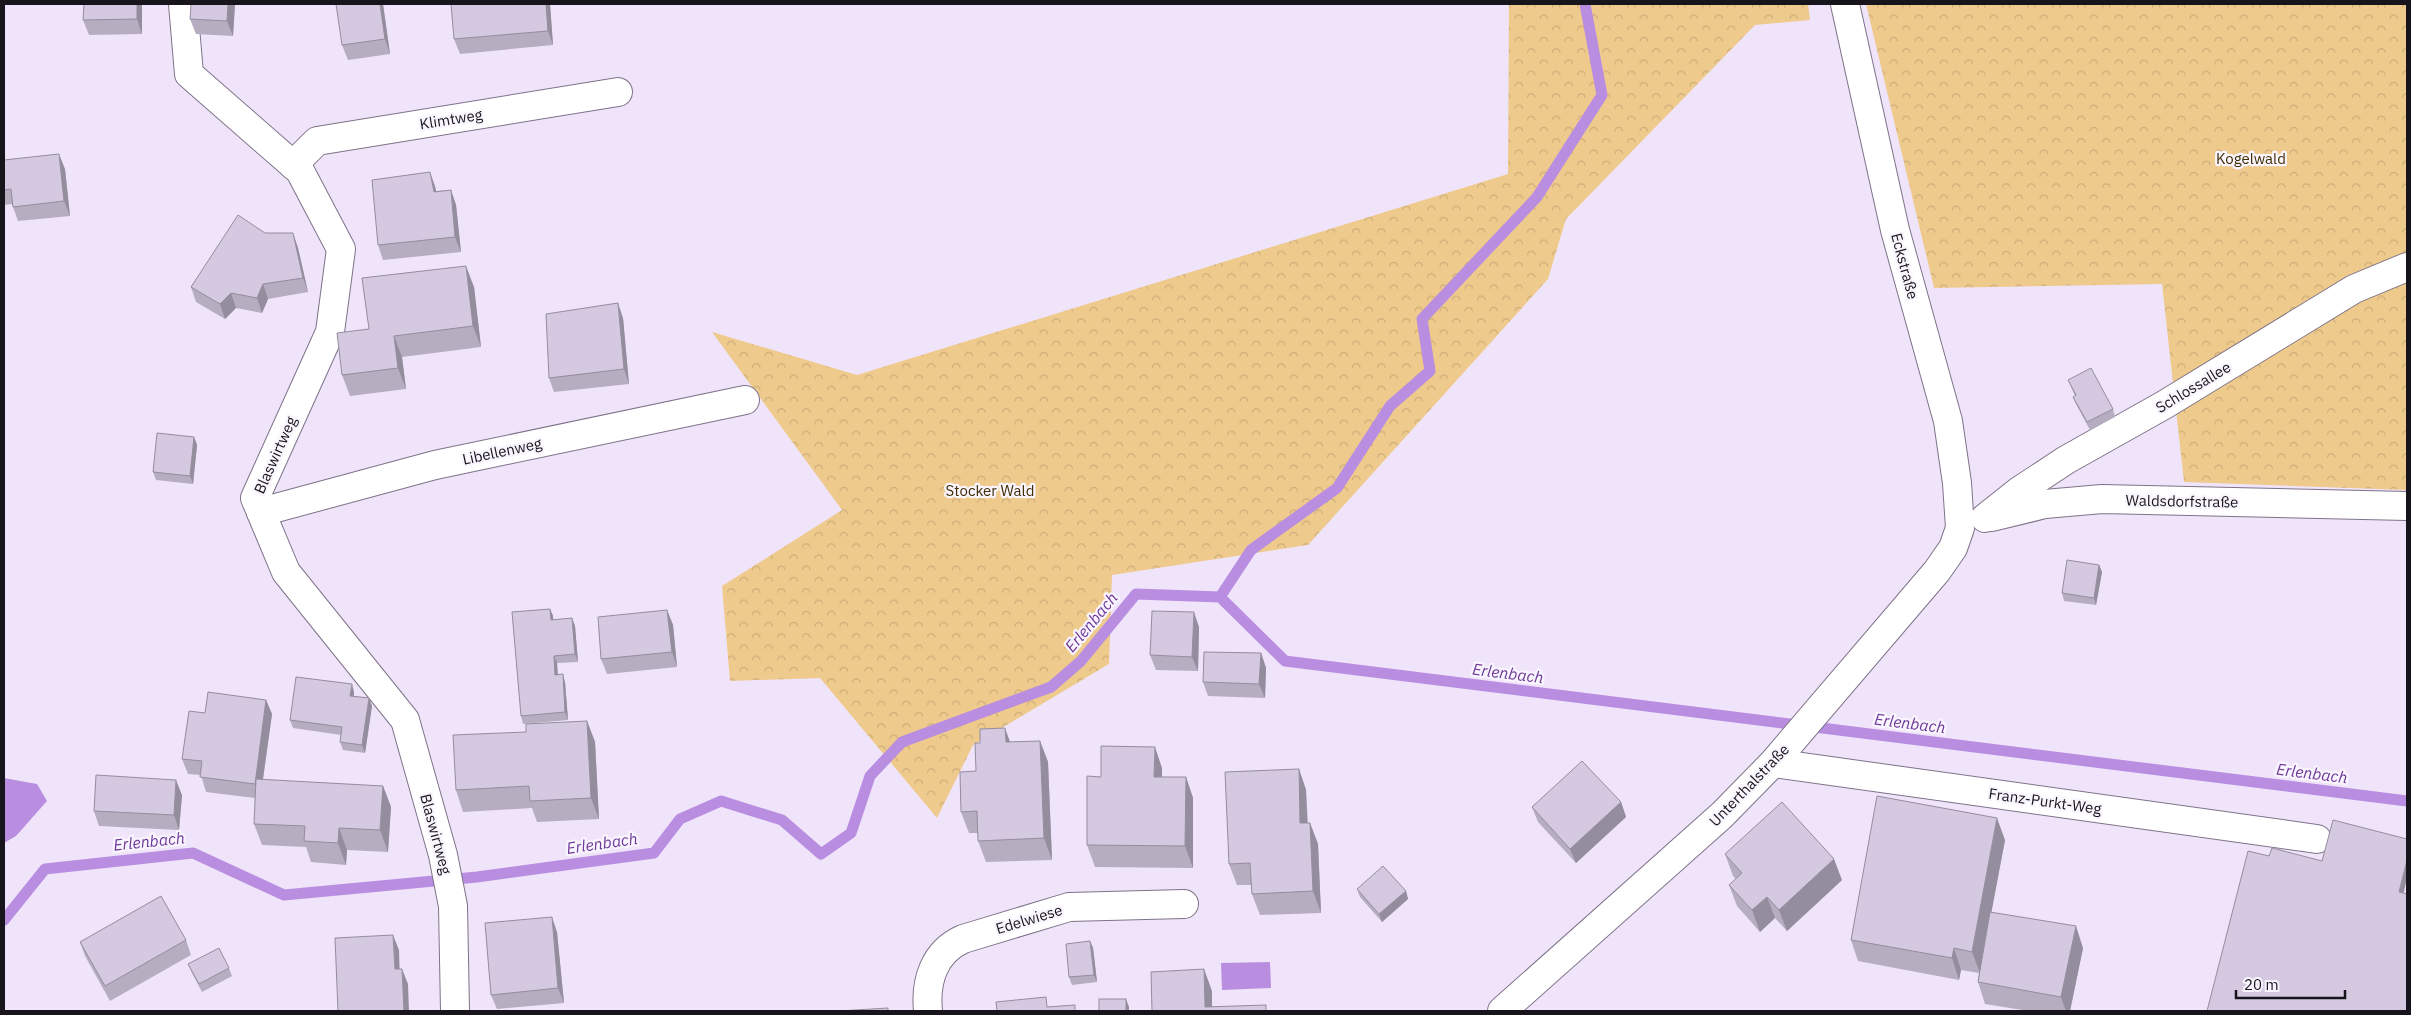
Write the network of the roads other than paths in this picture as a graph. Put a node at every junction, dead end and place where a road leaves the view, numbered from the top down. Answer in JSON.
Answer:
{"nodes":[{"id":1,"x":183,"y":4,"type":"edge"},
{"id":2,"x":1845,"y":4,"type":"edge"},
{"id":3,"x":618,"y":92,"type":"dead end"},
{"id":4,"x":293,"y":165,"type":"junction"},
{"id":5,"x":2407,"y":267,"type":"edge"},
{"id":6,"x":745,"y":400,"type":"dead end"},
{"id":7,"x":2407,"y":506,"type":"edge"},
{"id":8,"x":261,"y":512,"type":"junction"},
{"id":9,"x":1985,"y":518,"type":"junction"},
{"id":10,"x":1960,"y":528,"type":"junction"},
{"id":11,"x":1780,"y":755,"type":"junction"},
{"id":12,"x":2316,"y":839,"type":"dead end"},
{"id":13,"x":1184,"y":904,"type":"dead end"},
{"id":14,"x":455,"y":1011,"type":"edge"},
{"id":15,"x":928,"y":1011,"type":"edge"},
{"id":16,"x":1502,"y":1011,"type":"edge"}],
"edges":[{"from":1,"to":4,"type":"street","name":"Blaswirtweg"},
{"from":2,"to":10,"type":"street","name":"Eckstraße"},
{"from":3,"to":4,"type":"street","name":"Klimtweg"},
{"from":4,"to":8,"type":"street","name":"Blaswirtweg"},
{"from":5,"to":9,"type":"street","name":"Schlossallee"},
{"from":6,"to":8,"type":"street","name":"Libellenweg"},
{"from":7,"to":9,"type":"street","name":"Waldsdorfstraße"},
{"from":8,"to":14,"type":"street","name":"Blaswirtweg"},
{"from":9,"to":10,"type":"street","name":"Waldsdorfstraße"},
{"from":10,"to":11,"type":"street","name":"Unterthalstraße"},
{"from":11,"to":12,"type":"street","name":"Franz-Purkt-Weg"},
{"from":11,"to":16,"type":"street","name":"Unterthalstraße"},
{"from":13,"to":15,"type":"street","name":"Edelwiese"}]}
